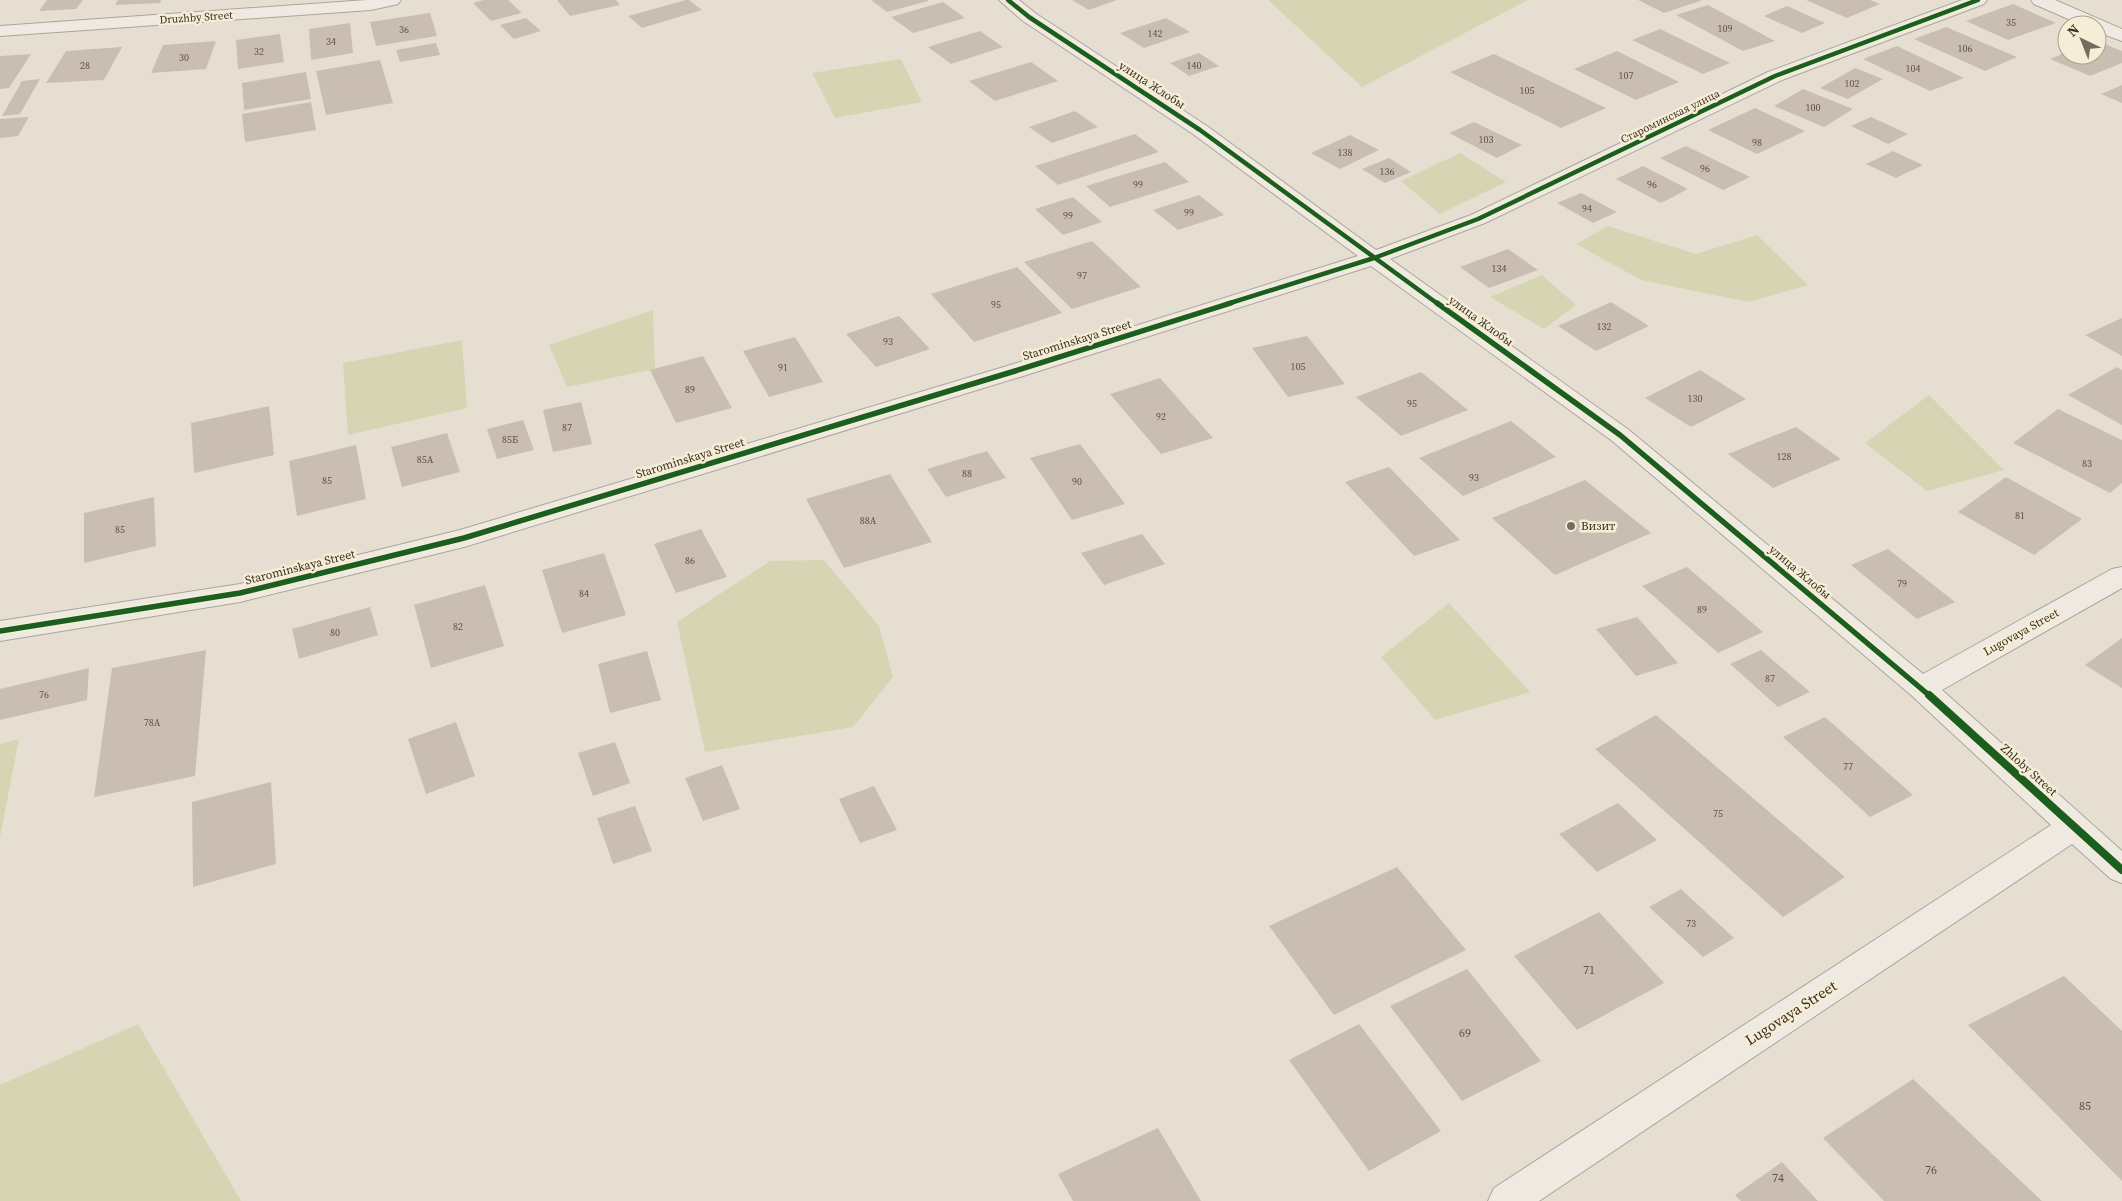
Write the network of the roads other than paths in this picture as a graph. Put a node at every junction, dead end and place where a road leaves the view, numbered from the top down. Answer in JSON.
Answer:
{"nodes":[{"id":1,"x":392,"y":0,"type":"edge"},
{"id":2,"x":1008,"y":0,"type":"edge"},
{"id":3,"x":1978,"y":0,"type":"edge"},
{"id":4,"x":2040,"y":0,"type":"edge"},
{"id":5,"x":0,"y":31,"type":"edge"},
{"id":6,"x":2122,"y":36,"type":"edge"},
{"id":7,"x":1374,"y":258,"type":"junction"},
{"id":8,"x":2122,"y":576,"type":"edge"},
{"id":9,"x":0,"y":631,"type":"edge"},
{"id":10,"x":1921,"y":688,"type":"junction"},
{"id":11,"x":2074,"y":826,"type":"junction"},
{"id":12,"x":2122,"y":870,"type":"edge"},
{"id":13,"x":1507,"y":1201,"type":"edge"}],
"edges":[{"from":1,"to":5,"type":"street","name":"Druzhby Street"},
{"from":2,"to":7,"type":"street","name":"улица Жлобы"},
{"from":3,"to":7,"type":"street","name":"Староминская улица"},
{"from":4,"to":6,"type":"street"},
{"from":7,"to":9,"type":"street","name":"Starominskaya Street"},
{"from":7,"to":10,"type":"street","name":"улица Жлобы"},
{"from":8,"to":10,"type":"street","name":"Lugovaya Street"},
{"from":10,"to":11,"type":"street","name":"Zhloby Street"},
{"from":11,"to":12,"type":"street","name":"Zhloby Street"},
{"from":11,"to":13,"type":"street","name":"Lugovaya Street"}]}
